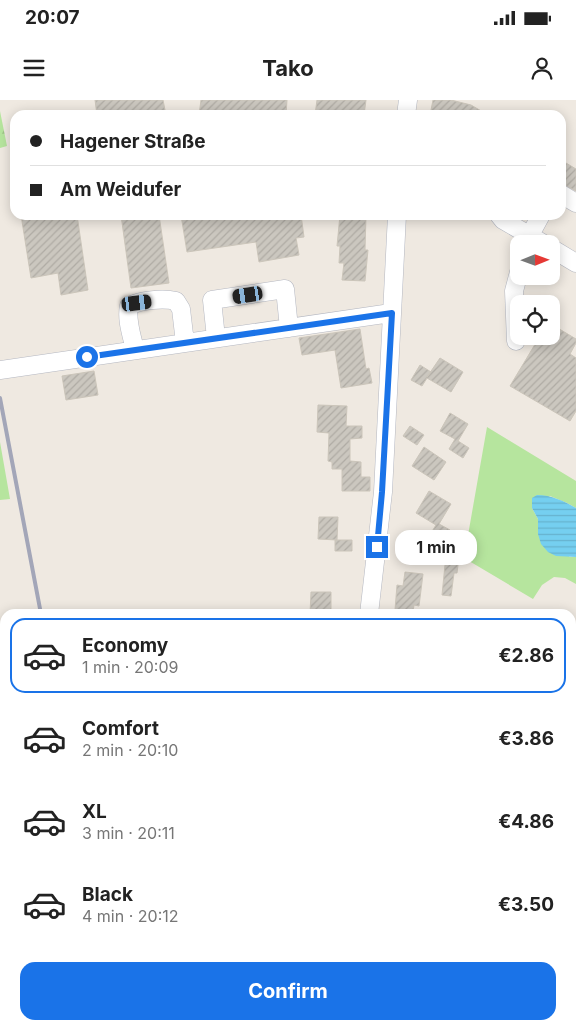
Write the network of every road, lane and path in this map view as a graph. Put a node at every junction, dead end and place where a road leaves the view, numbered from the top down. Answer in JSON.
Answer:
{"nodes":[{"id":1,"x":397,"y":220,"type":"edge"},
{"id":2,"x":503,"y":220,"type":"edge"},
{"id":3,"x":541,"y":220,"type":"edge"},
{"id":4,"x":528,"y":235,"type":"edge"},
{"id":5,"x":538,"y":235,"type":"edge"},
{"id":6,"x":560,"y":253,"type":"edge"},
{"id":7,"x":576,"y":263,"type":"edge"},
{"id":8,"x":392,"y":313,"type":"junction"},
{"id":9,"x":289,"y":328,"type":"junction"},
{"id":10,"x":216,"y":338,"type":"junction"},
{"id":11,"x":185,"y":343,"type":"junction"},
{"id":12,"x":135,"y":350,"type":"junction"},
{"id":13,"x":0,"y":370,"type":"edge"},
{"id":14,"x":370,"y":609,"type":"edge"}],
"edges":[{"from":1,"to":8,"type":"street"},
{"from":2,"to":4,"type":"street"},
{"from":3,"to":5,"type":"street"},
{"from":6,"to":7,"type":"street"},
{"from":8,"to":9,"type":"street"},
{"from":8,"to":14,"type":"street"},
{"from":9,"to":10,"type":"street"},
{"from":9,"to":10,"type":"street"},
{"from":10,"to":11,"type":"street"},
{"from":11,"to":12,"type":"street"},
{"from":11,"to":12,"type":"street"},
{"from":12,"to":13,"type":"street"}]}
